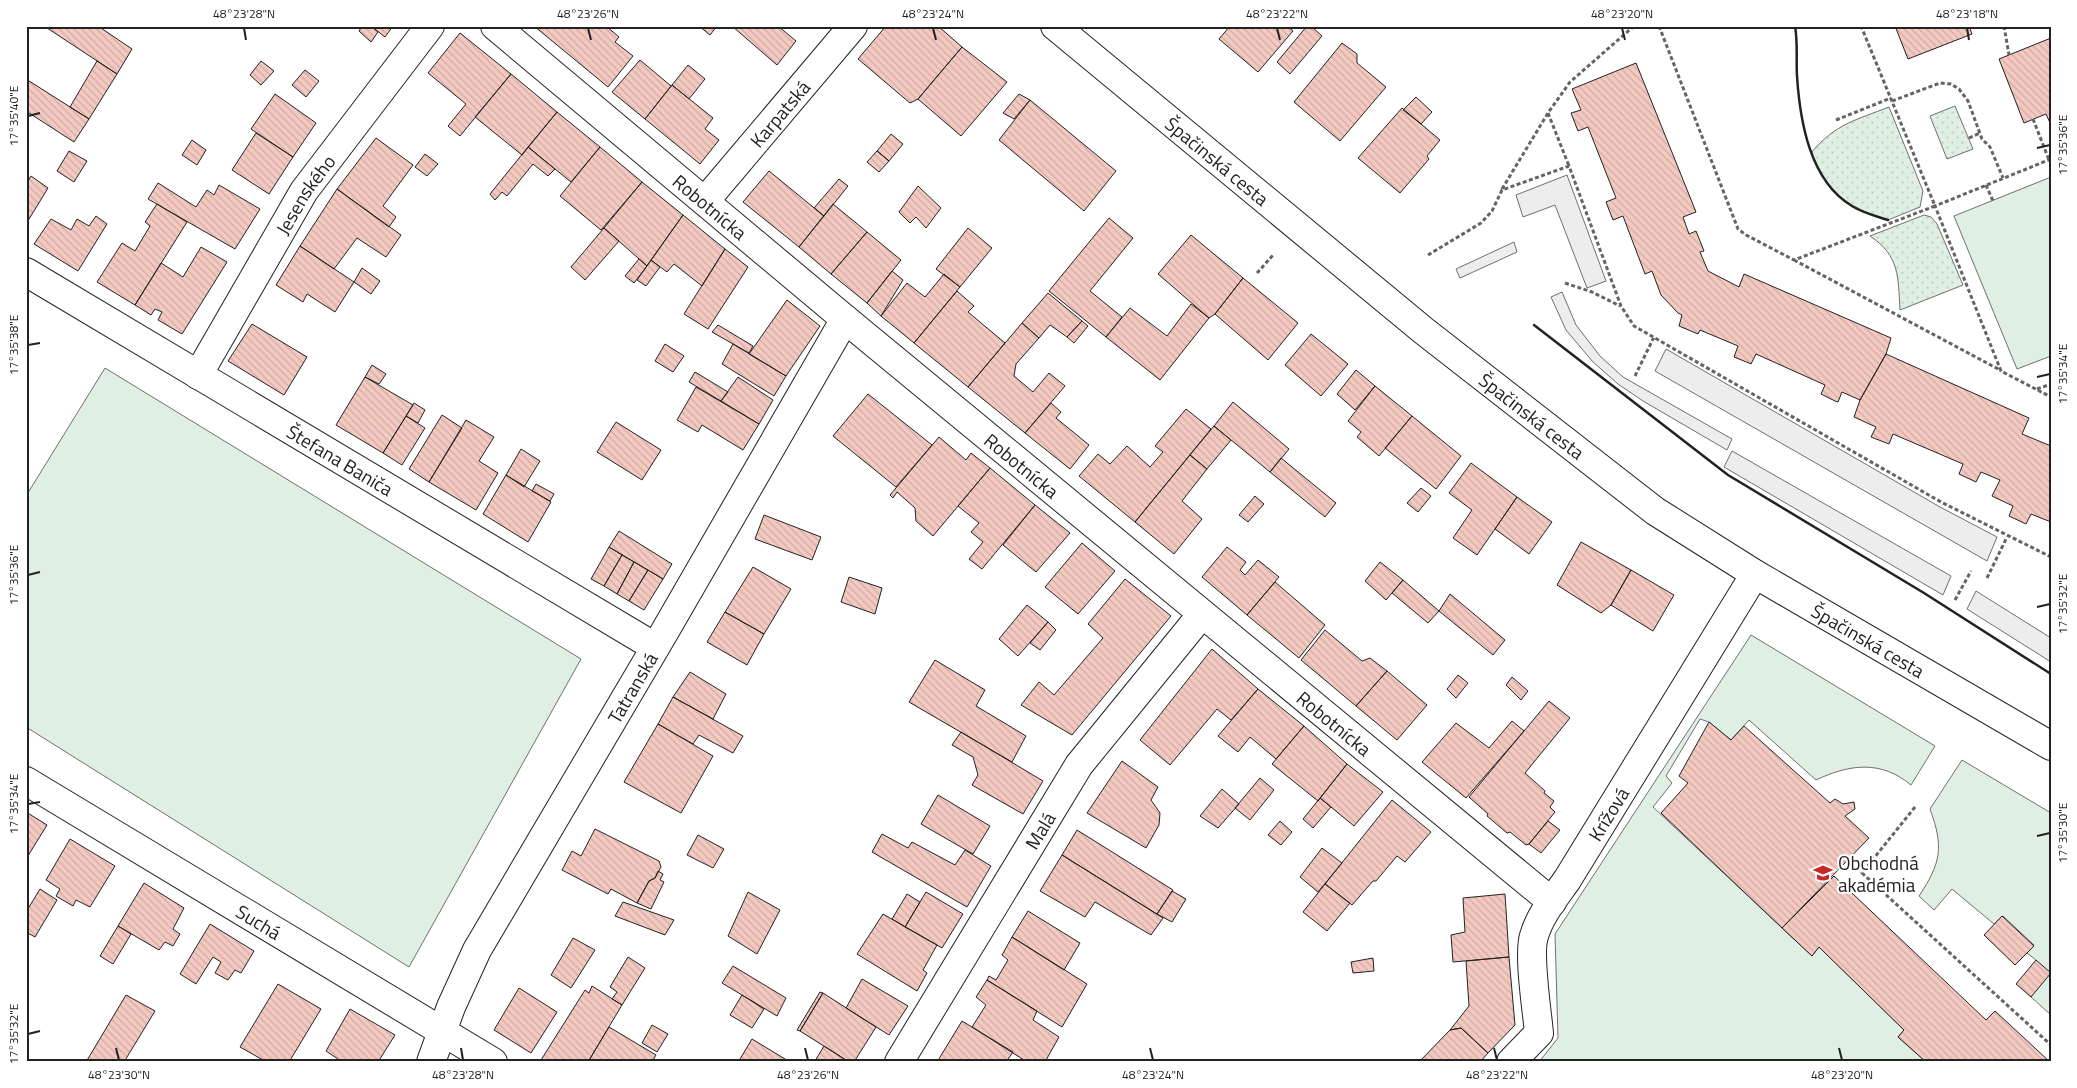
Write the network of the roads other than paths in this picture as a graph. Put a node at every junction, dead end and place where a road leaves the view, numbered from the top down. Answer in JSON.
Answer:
{"nodes":[{"id":1,"x":430,"y":26,"type":"edge"},
{"id":2,"x":495,"y":26,"type":"edge"},
{"id":3,"x":853,"y":26,"type":"edge"},
{"id":4,"x":1055,"y":26,"type":"edge"},
{"id":5,"x":705,"y":201,"type":"junction"},
{"id":6,"x":26,"y":272,"type":"edge"},
{"id":7,"x":845,"y":319,"type":"junction"},
{"id":8,"x":198,"y":375,"type":"junction"},
{"id":9,"x":1755,"y":574,"type":"junction"},
{"id":10,"x":1202,"y":614,"type":"junction"},
{"id":11,"x":655,"y":647,"type":"junction"},
{"id":12,"x":2051,"y":746,"type":"edge"},
{"id":13,"x":26,"y":781,"type":"edge"},
{"id":14,"x":1552,"y":902,"type":"junction"},
{"id":15,"x":443,"y":1031,"type":"junction"},
{"id":16,"x":432,"y":1062,"type":"edge"},
{"id":17,"x":493,"y":1062,"type":"edge"},
{"id":18,"x":899,"y":1062,"type":"edge"},
{"id":19,"x":1511,"y":1062,"type":"edge"}],
"edges":[{"from":1,"to":8,"type":"street","name":"Jesenského"},
{"from":2,"to":5,"type":"street","name":"Robotnícka"},
{"from":3,"to":5,"type":"street","name":"Karpatská"},
{"from":4,"to":9,"type":"street","name":"Špačinská cesta"},
{"from":5,"to":7,"type":"street","name":"Robotnícka"},
{"from":6,"to":8,"type":"street","name":"Štefana Baniča"},
{"from":7,"to":10,"type":"street","name":"Robotnícka"},
{"from":7,"to":11,"type":"street","name":"Tatranská"},
{"from":8,"to":11,"type":"street","name":"Štefana Baniča"},
{"from":9,"to":12,"type":"street","name":"Špačinská cesta"},
{"from":9,"to":14,"type":"street","name":"Krížová"},
{"from":10,"to":14,"type":"street","name":"Robotnícka"},
{"from":10,"to":18,"type":"street","name":"Malá"},
{"from":11,"to":15,"type":"street","name":"Tatranská"},
{"from":13,"to":15,"type":"street","name":"Suchá"},
{"from":14,"to":19,"type":"street","name":"Krížová"},
{"from":15,"to":16,"type":"street","name":"Tatranská"},
{"from":15,"to":17,"type":"street","name":"Suchá"}]}
